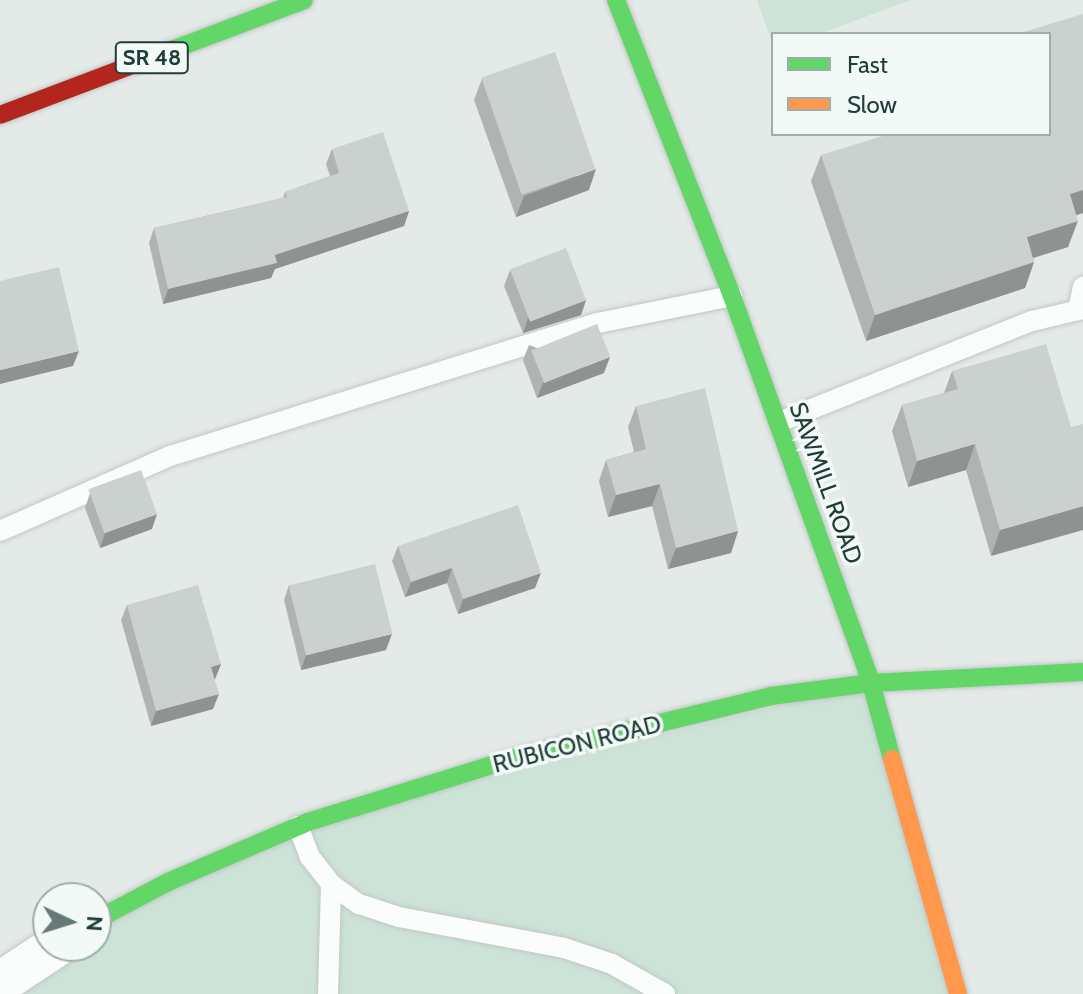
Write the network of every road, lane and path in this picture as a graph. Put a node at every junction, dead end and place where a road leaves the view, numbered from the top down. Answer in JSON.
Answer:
{"nodes":[{"id":1,"x":304,"y":0,"type":"edge"},
{"id":2,"x":616,"y":0,"type":"edge"},
{"id":3,"x":0,"y":115,"type":"edge"},
{"id":4,"x":1083,"y":287,"type":"edge"},
{"id":5,"x":732,"y":296,"type":"junction"},
{"id":6,"x":1081,"y":310,"type":"edge"},
{"id":7,"x":779,"y":422,"type":"junction"},
{"id":8,"x":0,"y":531,"type":"edge"},
{"id":9,"x":1083,"y":672,"type":"edge"},
{"id":10,"x":871,"y":683,"type":"junction"},
{"id":11,"x":298,"y":826,"type":"junction"},
{"id":12,"x":331,"y":884,"type":"junction"},
{"id":13,"x":112,"y":912,"type":"edge"},
{"id":14,"x":32,"y":962,"type":"edge"},
{"id":15,"x":0,"y":983,"type":"edge"},
{"id":16,"x":328,"y":994,"type":"edge"},
{"id":17,"x":665,"y":994,"type":"edge"},
{"id":18,"x":958,"y":994,"type":"edge"}],
"edges":[{"from":1,"to":3,"type":"street","number":"SR 48"},
{"from":2,"to":5,"type":"street","name":"SAWMILL ROAD"},
{"from":4,"to":6,"type":"lane"},
{"from":5,"to":7,"type":"street","name":"SAWMILL ROAD"},
{"from":5,"to":8,"type":"lane"},
{"from":6,"to":7,"type":"lane"},
{"from":7,"to":10,"type":"street","name":"SAWMILL ROAD"},
{"from":9,"to":10,"type":"street","name":"RUBICON ROAD"},
{"from":10,"to":11,"type":"street","name":"RUBICON ROAD"},
{"from":10,"to":18,"type":"street","name":"SAWMILL ROAD"},
{"from":11,"to":12,"type":"lane"},
{"from":11,"to":13,"type":"street","name":"RUBICON ROAD"},
{"from":12,"to":16,"type":"lane"},
{"from":12,"to":17,"type":"lane"},
{"from":14,"to":15,"type":"street"}]}
